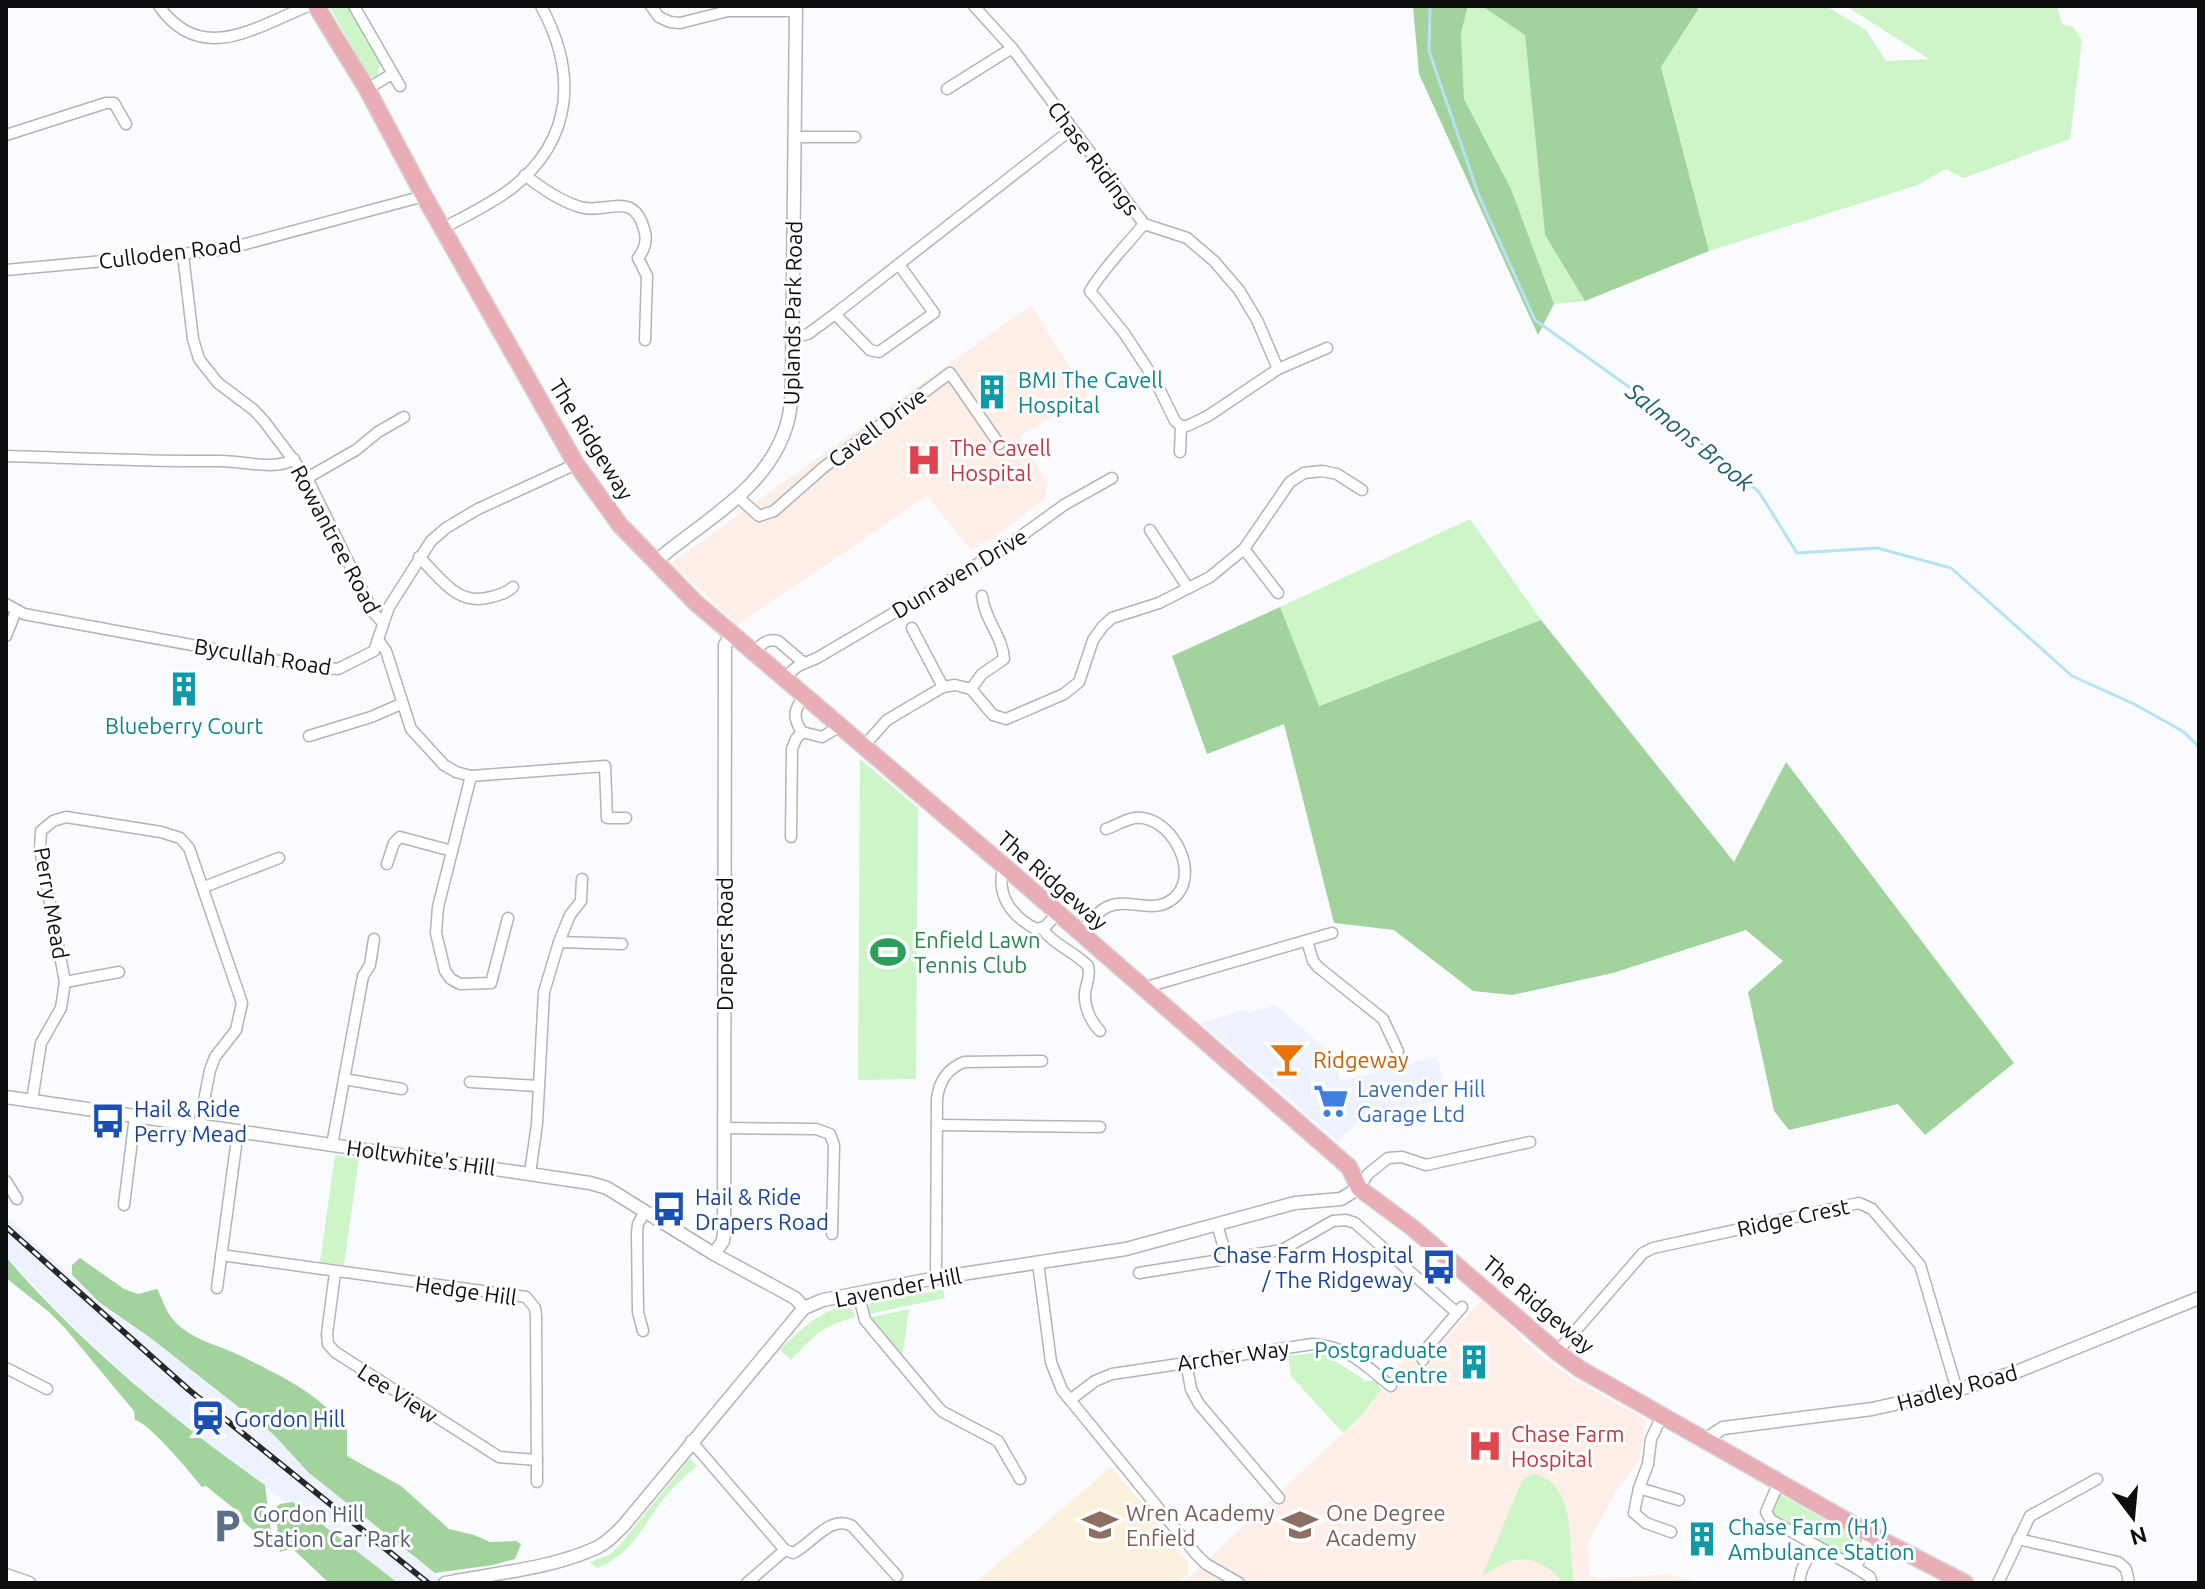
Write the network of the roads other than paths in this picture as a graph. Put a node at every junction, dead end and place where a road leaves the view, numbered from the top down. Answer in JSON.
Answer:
{"nodes":[{"id":1,"x":159,"y":6,"type":"edge"},
{"id":2,"x":308,"y":6,"type":"edge"},
{"id":3,"x":316,"y":6,"type":"edge"},
{"id":4,"x":354,"y":6,"type":"edge"},
{"id":5,"x":541,"y":6,"type":"edge"},
{"id":6,"x":651,"y":6,"type":"edge"},
{"id":7,"x":974,"y":6,"type":"edge"},
{"id":8,"x":990,"y":6,"type":"edge"},
{"id":9,"x":796,"y":9,"type":"edge"},
{"id":10,"x":982,"y":15,"type":"junction"},
{"id":11,"x":1012,"y":48,"type":"junction"},
{"id":12,"x":392,"y":74,"type":"junction"},
{"id":13,"x":400,"y":86,"type":"dead end"},
{"id":14,"x":367,"y":89,"type":"junction"},
{"id":15,"x":947,"y":89,"type":"dead end"},
{"id":16,"x":126,"y":124,"type":"dead end"},
{"id":17,"x":1072,"y":129,"type":"junction"},
{"id":18,"x":6,"y":135,"type":"edge"},
{"id":19,"x":795,"y":137,"type":"junction"},
{"id":20,"x":855,"y":137,"type":"dead end"},
{"id":21,"x":525,"y":175,"type":"junction"},
{"id":22,"x":424,"y":196,"type":"junction"},
{"id":23,"x":1144,"y":224,"type":"junction"},
{"id":24,"x":443,"y":228,"type":"junction"},
{"id":25,"x":183,"y":255,"type":"junction"},
{"id":26,"x":900,"y":266,"type":"junction"},
{"id":27,"x":6,"y":270,"type":"edge"},
{"id":28,"x":835,"y":314,"type":"junction"},
{"id":29,"x":793,"y":337,"type":"junction"},
{"id":30,"x":645,"y":340,"type":"dead end"},
{"id":31,"x":1327,"y":348,"type":"dead end"},
{"id":32,"x":1278,"y":369,"type":"junction"},
{"id":33,"x":404,"y":417,"type":"dead end"},
{"id":34,"x":1181,"y":426,"type":"junction"},
{"id":35,"x":999,"y":444,"type":"dead end"},
{"id":36,"x":1180,"y":452,"type":"dead end"},
{"id":37,"x":6,"y":456,"type":"edge"},
{"id":38,"x":294,"y":459,"type":"junction"},
{"id":39,"x":576,"y":464,"type":"junction"},
{"id":40,"x":307,"y":478,"type":"junction"},
{"id":41,"x":1112,"y":478,"type":"dead end"},
{"id":42,"x":1362,"y":490,"type":"dead end"},
{"id":43,"x":738,"y":497,"type":"junction"},
{"id":44,"x":1150,"y":530,"type":"dead end"},
{"id":45,"x":1244,"y":549,"type":"junction"},
{"id":46,"x":419,"y":557,"type":"junction"},
{"id":47,"x":655,"y":562,"type":"junction"},
{"id":48,"x":513,"y":587,"type":"dead end"},
{"id":49,"x":1188,"y":588,"type":"junction"},
{"id":50,"x":1278,"y":593,"type":"dead end"},
{"id":51,"x":982,"y":596,"type":"dead end"},
{"id":52,"x":6,"y":604,"type":"edge"},
{"id":53,"x":16,"y":611,"type":"junction"},
{"id":54,"x":382,"y":622,"type":"junction"},
{"id":55,"x":912,"y":628,"type":"dead end"},
{"id":56,"x":731,"y":634,"type":"junction"},
{"id":57,"x":6,"y":636,"type":"edge"},
{"id":58,"x":379,"y":641,"type":"junction"},
{"id":59,"x":753,"y":653,"type":"junction"},
{"id":60,"x":804,"y":663,"type":"junction"},
{"id":61,"x":784,"y":678,"type":"junction"},
{"id":62,"x":943,"y":687,"type":"junction"},
{"id":63,"x":971,"y":689,"type":"junction"},
{"id":64,"x":804,"y":696,"type":"junction"},
{"id":65,"x":401,"y":704,"type":"junction"},
{"id":66,"x":839,"y":727,"type":"junction"},
{"id":67,"x":802,"y":732,"type":"junction"},
{"id":68,"x":309,"y":736,"type":"dead end"},
{"id":69,"x":863,"y":747,"type":"junction"},
{"id":70,"x":471,"y":776,"type":"junction"},
{"id":71,"x":626,"y":818,"type":"dead end"},
{"id":72,"x":1106,"y":829,"type":"dead end"},
{"id":73,"x":791,"y":837,"type":"dead end"},
{"id":74,"x":452,"y":851,"type":"junction"},
{"id":75,"x":279,"y":858,"type":"dead end"},
{"id":76,"x":387,"y":864,"type":"dead end"},
{"id":77,"x":1004,"y":866,"type":"junction"},
{"id":78,"x":582,"y":879,"type":"dead end"},
{"id":79,"x":204,"y":887,"type":"junction"},
{"id":80,"x":1057,"y":914,"type":"junction"},
{"id":81,"x":508,"y":918,"type":"dead end"},
{"id":82,"x":1042,"y":928,"type":"junction"},
{"id":83,"x":1080,"y":933,"type":"junction"},
{"id":84,"x":1332,"y":933,"type":"dead end"},
{"id":85,"x":374,"y":939,"type":"dead end"},
{"id":86,"x":1307,"y":941,"type":"junction"},
{"id":87,"x":559,"y":942,"type":"junction"},
{"id":88,"x":622,"y":944,"type":"dead end"},
{"id":89,"x":119,"y":972,"type":"dead end"},
{"id":90,"x":65,"y":982,"type":"junction"},
{"id":91,"x":1143,"y":988,"type":"junction"},
{"id":92,"x":1100,"y":1031,"type":"dead end"},
{"id":93,"x":1398,"y":1051,"type":"dead end"},
{"id":94,"x":1042,"y":1061,"type":"dead end"},
{"id":95,"x":344,"y":1079,"type":"junction"},
{"id":96,"x":470,"y":1082,"type":"dead end"},
{"id":97,"x":539,"y":1086,"type":"junction"},
{"id":98,"x":402,"y":1089,"type":"dead end"},
{"id":99,"x":6,"y":1097,"type":"edge"},
{"id":100,"x":32,"y":1101,"type":"junction"},
{"id":101,"x":135,"y":1116,"type":"junction"},
{"id":102,"x":937,"y":1125,"type":"junction"},
{"id":103,"x":199,"y":1126,"type":"junction"},
{"id":104,"x":1100,"y":1127,"type":"dead end"},
{"id":105,"x":724,"y":1128,"type":"junction"},
{"id":106,"x":238,"y":1131,"type":"junction"},
{"id":107,"x":1530,"y":1142,"type":"dead end"},
{"id":108,"x":332,"y":1145,"type":"junction"},
{"id":109,"x":530,"y":1173,"type":"junction"},
{"id":110,"x":6,"y":1181,"type":"edge"},
{"id":111,"x":1359,"y":1188,"type":"junction"},
{"id":112,"x":17,"y":1199,"type":"dead end"},
{"id":113,"x":124,"y":1205,"type":"dead end"},
{"id":114,"x":645,"y":1211,"type":"junction"},
{"id":115,"x":1217,"y":1224,"type":"junction"},
{"id":116,"x":832,"y":1234,"type":"dead end"},
{"id":117,"x":714,"y":1254,"type":"junction"},
{"id":118,"x":221,"y":1255,"type":"junction"},
{"id":119,"x":1227,"y":1259,"type":"junction"},
{"id":120,"x":1038,"y":1263,"type":"junction"},
{"id":121,"x":335,"y":1273,"type":"junction"},
{"id":122,"x":1139,"y":1273,"type":"dead end"},
{"id":123,"x":936,"y":1278,"type":"junction"},
{"id":124,"x":217,"y":1288,"type":"dead end"},
{"id":125,"x":858,"y":1293,"type":"junction"},
{"id":126,"x":2199,"y":1298,"type":"edge"},
{"id":127,"x":804,"y":1308,"type":"junction"},
{"id":128,"x":643,"y":1331,"type":"dead end"},
{"id":129,"x":1557,"y":1352,"type":"junction"},
{"id":130,"x":1423,"y":1360,"type":"dead end"},
{"id":131,"x":1186,"y":1362,"type":"junction"},
{"id":132,"x":6,"y":1368,"type":"edge"},
{"id":133,"x":1391,"y":1386,"type":"dead end"},
{"id":134,"x":47,"y":1389,"type":"dead end"},
{"id":135,"x":1957,"y":1390,"type":"junction"},
{"id":136,"x":1070,"y":1400,"type":"junction"},
{"id":137,"x":1663,"y":1414,"type":"junction"},
{"id":138,"x":1706,"y":1439,"type":"junction"},
{"id":139,"x":691,"y":1441,"type":"junction"},
{"id":140,"x":537,"y":1460,"type":"junction"},
{"id":141,"x":1020,"y":1479,"type":"dead end"},
{"id":142,"x":2097,"y":1479,"type":"dead end"},
{"id":143,"x":537,"y":1482,"type":"dead end"},
{"id":144,"x":1779,"y":1482,"type":"junction"},
{"id":145,"x":1639,"y":1488,"type":"junction"},
{"id":146,"x":1279,"y":1498,"type":"dead end"},
{"id":147,"x":1679,"y":1500,"type":"dead end"},
{"id":148,"x":1671,"y":1532,"type":"dead end"},
{"id":149,"x":1870,"y":1534,"type":"junction"},
{"id":150,"x":2018,"y":1539,"type":"junction"},
{"id":151,"x":1815,"y":1545,"type":"junction"},
{"id":152,"x":785,"y":1550,"type":"junction"},
{"id":153,"x":1856,"y":1568,"type":"junction"},
{"id":154,"x":6,"y":1575,"type":"edge"},
{"id":155,"x":897,"y":1576,"type":"dead end"},
{"id":156,"x":29,"y":1583,"type":"edge"},
{"id":157,"x":445,"y":1583,"type":"edge"},
{"id":158,"x":747,"y":1583,"type":"edge"},
{"id":159,"x":1239,"y":1583,"type":"edge"},
{"id":160,"x":1799,"y":1583,"type":"edge"},
{"id":161,"x":1872,"y":1583,"type":"edge"},
{"id":162,"x":1965,"y":1583,"type":"edge"},
{"id":163,"x":1998,"y":1583,"type":"edge"},
{"id":164,"x":2129,"y":1583,"type":"edge"}],
"edges":[{"from":1,"to":2,"type":"street"},
{"from":3,"to":14,"type":"main road","name":"The Ridgeway"},
{"from":4,"to":12,"type":"street"},
{"from":5,"to":21,"type":"street"},
{"from":6,"to":9,"type":"street"},
{"from":7,"to":10,"type":"street","name":"Chase Ridings"},
{"from":8,"to":10,"type":"street"},
{"from":9,"to":19,"type":"street","name":"Uplands Park Road"},
{"from":10,"to":11,"type":"street","name":"Chase Ridings"},
{"from":11,"to":15,"type":"street"},
{"from":11,"to":17,"type":"street","name":"Chase Ridings"},
{"from":12,"to":13,"type":"street"},
{"from":12,"to":14,"type":"street"},
{"from":14,"to":22,"type":"main road","name":"The Ridgeway"},
{"from":16,"to":18,"type":"street"},
{"from":17,"to":23,"type":"street","name":"Chase Ridings"},
{"from":17,"to":26,"type":"street"},
{"from":19,"to":20,"type":"street"},
{"from":19,"to":29,"type":"street","name":"Uplands Park Road"},
{"from":21,"to":24,"type":"street"},
{"from":21,"to":30,"type":"street"},
{"from":22,"to":24,"type":"main road","name":"The Ridgeway"},
{"from":22,"to":25,"type":"street","name":"Culloden Road"},
{"from":23,"to":32,"type":"street","name":"Chase Ridings"},
{"from":23,"to":34,"type":"street"},
{"from":24,"to":39,"type":"main road","name":"The Ridgeway"},
{"from":25,"to":27,"type":"street","name":"Culloden Road"},
{"from":25,"to":38,"type":"street","name":"Rowantree Road"},
{"from":26,"to":28,"type":"street"},
{"from":26,"to":28,"type":"street"},
{"from":28,"to":29,"type":"street"},
{"from":29,"to":43,"type":"street","name":"Uplands Park Road"},
{"from":31,"to":32,"type":"street"},
{"from":32,"to":34,"type":"street"},
{"from":33,"to":40,"type":"street"},
{"from":34,"to":36,"type":"street"},
{"from":35,"to":43,"type":"street","name":"Cavell Drive"},
{"from":37,"to":38,"type":"street"},
{"from":38,"to":40,"type":"street","name":"Rowantree Road"},
{"from":39,"to":46,"type":"street"},
{"from":39,"to":47,"type":"main road","name":"The Ridgeway"},
{"from":40,"to":54,"type":"street","name":"Rowantree Road"},
{"from":41,"to":60,"type":"street","name":"Dunraven Drive"},
{"from":42,"to":45,"type":"street"},
{"from":43,"to":47,"type":"street","name":"Uplands Park Road"},
{"from":44,"to":49,"type":"street"},
{"from":45,"to":49,"type":"street"},
{"from":45,"to":50,"type":"street"},
{"from":46,"to":48,"type":"street"},
{"from":46,"to":54,"type":"street"},
{"from":47,"to":56,"type":"main road","name":"The Ridgeway"},
{"from":49,"to":63,"type":"street"},
{"from":51,"to":63,"type":"street"},
{"from":52,"to":53,"type":"street","name":"Bycullah Road"},
{"from":53,"to":57,"type":"street"},
{"from":53,"to":58,"type":"street","name":"Bycullah Road"},
{"from":54,"to":58,"type":"street"},
{"from":55,"to":62,"type":"street"},
{"from":56,"to":59,"type":"main road","name":"The Ridgeway"},
{"from":56,"to":105,"type":"street","name":"Drapers Road"},
{"from":58,"to":65,"type":"street","name":"Rowantree Road"},
{"from":59,"to":60,"type":"street"},
{"from":59,"to":61,"type":"main road","name":"The Ridgeway"},
{"from":60,"to":61,"type":"street","name":"Dunraven Drive"},
{"from":61,"to":64,"type":"main road","name":"The Ridgeway"},
{"from":62,"to":63,"type":"street"},
{"from":62,"to":69,"type":"street"},
{"from":64,"to":66,"type":"main road","name":"The Ridgeway"},
{"from":64,"to":67,"type":"street"},
{"from":65,"to":68,"type":"street"},
{"from":65,"to":70,"type":"street","name":"Rowantree Road"},
{"from":66,"to":67,"type":"street"},
{"from":66,"to":69,"type":"main road","name":"The Ridgeway"},
{"from":67,"to":73,"type":"street"},
{"from":69,"to":77,"type":"main road","name":"The Ridgeway"},
{"from":70,"to":71,"type":"street"},
{"from":70,"to":74,"type":"street"},
{"from":72,"to":83,"type":"street"},
{"from":74,"to":76,"type":"street"},
{"from":74,"to":81,"type":"street"},
{"from":75,"to":79,"type":"street"},
{"from":77,"to":80,"type":"main road","name":"The Ridgeway"},
{"from":77,"to":82,"type":"street"},
{"from":78,"to":87,"type":"street"},
{"from":79,"to":90,"type":"street","name":"Perry Mead"},
{"from":79,"to":103,"type":"street","name":"Perry Mead"},
{"from":80,"to":82,"type":"street"},
{"from":80,"to":83,"type":"main road","name":"The Ridgeway"},
{"from":82,"to":92,"type":"street"},
{"from":83,"to":91,"type":"main road","name":"The Ridgeway"},
{"from":84,"to":86,"type":"street"},
{"from":85,"to":95,"type":"street"},
{"from":86,"to":91,"type":"street"},
{"from":86,"to":93,"type":"street"},
{"from":87,"to":88,"type":"street"},
{"from":87,"to":97,"type":"street"},
{"from":89,"to":90,"type":"street","name":"Perry Mead"},
{"from":90,"to":100,"type":"street","name":"Perry Mead"},
{"from":91,"to":111,"type":"main road","name":"The Ridgeway"},
{"from":94,"to":102,"type":"street"},
{"from":95,"to":98,"type":"street"},
{"from":95,"to":108,"type":"street"},
{"from":96,"to":97,"type":"street"},
{"from":97,"to":109,"type":"street"},
{"from":99,"to":100,"type":"street","name":"Holtwhite's Hill"},
{"from":100,"to":101,"type":"street","name":"Holtwhite's Hill"},
{"from":101,"to":103,"type":"street","name":"Holtwhite's Hill"},
{"from":101,"to":113,"type":"street"},
{"from":102,"to":104,"type":"street"},
{"from":102,"to":123,"type":"street"},
{"from":103,"to":106,"type":"street","name":"Holtwhite's Hill"},
{"from":105,"to":116,"type":"street"},
{"from":105,"to":117,"type":"street","name":"Drapers Road"},
{"from":106,"to":108,"type":"street","name":"Holtwhite's Hill"},
{"from":106,"to":118,"type":"street"},
{"from":107,"to":111,"type":"street"},
{"from":108,"to":109,"type":"street","name":"Holtwhite's Hill"},
{"from":109,"to":114,"type":"street","name":"Holtwhite's Hill"},
{"from":110,"to":112,"type":"street"},
{"from":111,"to":115,"type":"street","name":"Lavender Hill"},
{"from":111,"to":129,"type":"main road","name":"The Ridgeway"},
{"from":114,"to":117,"type":"street","name":"Holtwhite's Hill"},
{"from":114,"to":128,"type":"street"},
{"from":115,"to":119,"type":"street"},
{"from":115,"to":120,"type":"street","name":"Lavender Hill"},
{"from":117,"to":127,"type":"street","name":"Holtwhite's Hill"},
{"from":118,"to":121,"type":"street","name":"Hedge Hill"},
{"from":118,"to":124,"type":"street"},
{"from":119,"to":122,"type":"street"},
{"from":119,"to":130,"type":"street"},
{"from":120,"to":123,"type":"street","name":"Lavender Hill"},
{"from":120,"to":136,"type":"street"},
{"from":121,"to":140,"type":"street","name":"Lee View"},
{"from":121,"to":140,"type":"street","name":"Hedge Hill"},
{"from":123,"to":125,"type":"street","name":"Lavender Hill"},
{"from":125,"to":127,"type":"street","name":"Lavender Hill"},
{"from":125,"to":141,"type":"street"},
{"from":126,"to":135,"type":"street","name":"Hadley Road"},
{"from":127,"to":139,"type":"street","name":"Lavender Hill"},
{"from":129,"to":135,"type":"street","name":"Ridge Crest"},
{"from":129,"to":137,"type":"main road","name":"The Ridgeway"},
{"from":131,"to":133,"type":"street","name":"Archer Way"},
{"from":131,"to":136,"type":"street","name":"Archer Way"},
{"from":131,"to":146,"type":"street"},
{"from":132,"to":134,"type":"street"},
{"from":135,"to":138,"type":"street","name":"Hadley Road"},
{"from":136,"to":159,"type":"street"},
{"from":137,"to":138,"type":"main road","name":"The Ridgeway"},
{"from":137,"to":145,"type":"street"},
{"from":138,"to":144,"type":"main road","name":"The Ridgeway"},
{"from":139,"to":152,"type":"street"},
{"from":139,"to":157,"type":"street","name":"Lavender Hill"},
{"from":140,"to":143,"type":"street","name":"Hedge Hill"},
{"from":142,"to":150,"type":"street"},
{"from":144,"to":149,"type":"main road","name":"The Ridgeway"},
{"from":144,"to":151,"type":"street"},
{"from":145,"to":147,"type":"street"},
{"from":145,"to":148,"type":"street"},
{"from":149,"to":153,"type":"street"},
{"from":149,"to":162,"type":"main road","name":"The Ridgeway"},
{"from":150,"to":163,"type":"street"},
{"from":150,"to":164,"type":"street"},
{"from":151,"to":153,"type":"street"},
{"from":151,"to":160,"type":"street"},
{"from":152,"to":155,"type":"street"},
{"from":152,"to":158,"type":"street"},
{"from":153,"to":161,"type":"street"},
{"from":154,"to":156,"type":"street"}]}
